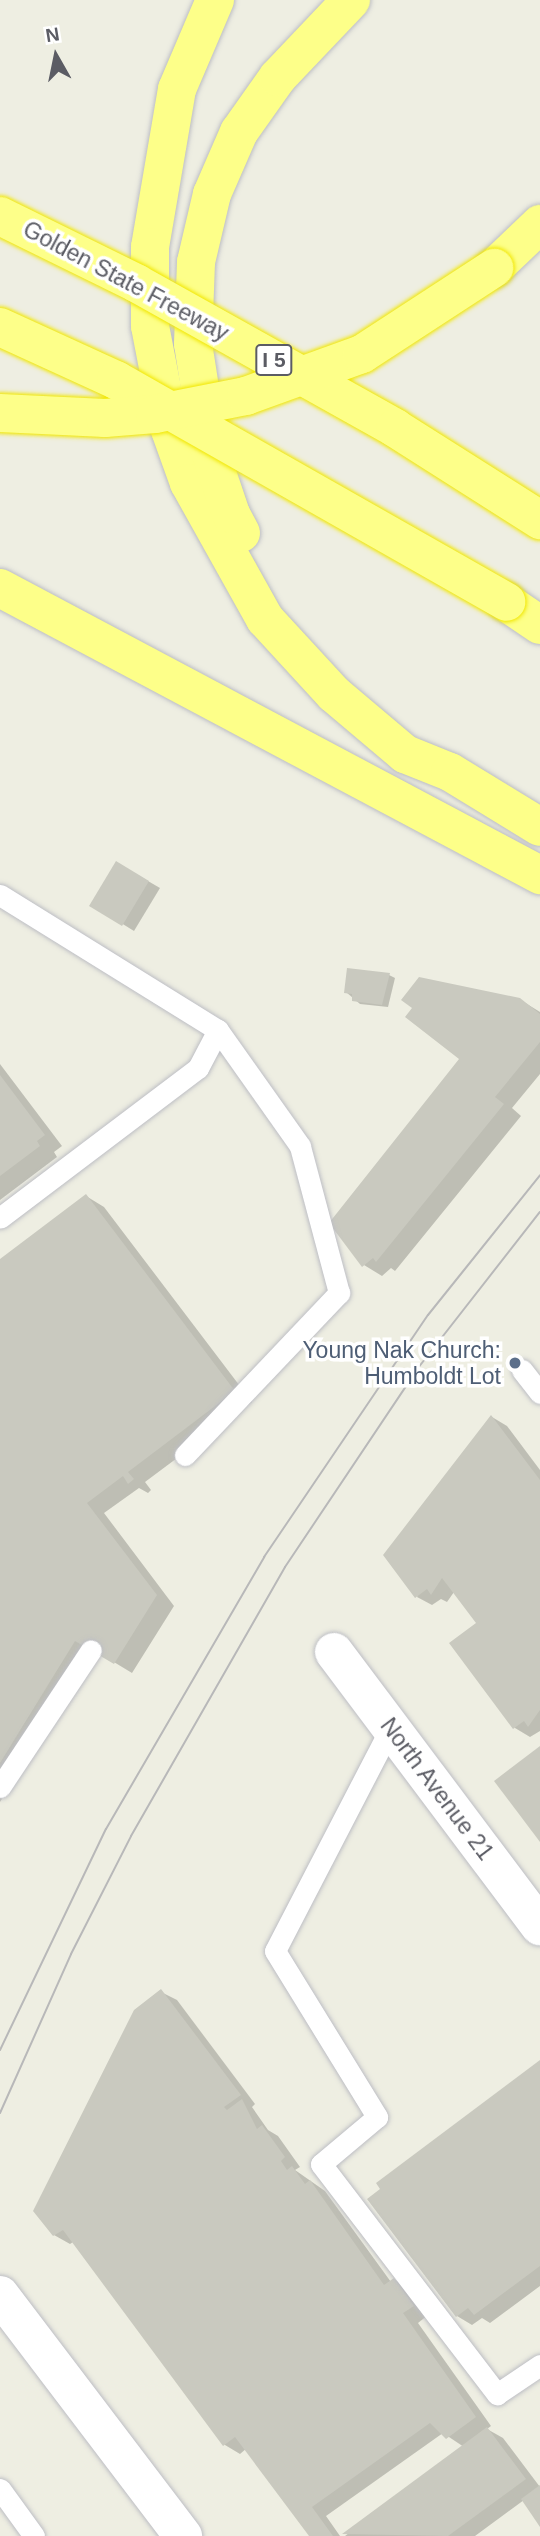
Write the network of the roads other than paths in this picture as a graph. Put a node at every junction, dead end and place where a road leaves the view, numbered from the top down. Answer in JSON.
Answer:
{"nodes":[{"id":1,"x":215,"y":0,"type":"edge"},
{"id":2,"x":351,"y":0,"type":"edge"},
{"id":3,"x":0,"y":216,"type":"edge"},
{"id":4,"x":540,"y":224,"type":"edge"},
{"id":5,"x":0,"y":327,"type":"edge"},
{"id":6,"x":0,"y":413,"type":"edge"},
{"id":7,"x":540,"y":520,"type":"edge"},
{"id":8,"x":0,"y":588,"type":"edge"},
{"id":9,"x":540,"y":625,"type":"edge"},
{"id":10,"x":450,"y":772,"type":"junction"},
{"id":11,"x":540,"y":827,"type":"edge"},
{"id":12,"x":540,"y":875,"type":"edge"},
{"id":13,"x":0,"y":895,"type":"edge"},
{"id":14,"x":218,"y":1030,"type":"junction"},
{"id":15,"x":0,"y":1218,"type":"edge"},
{"id":16,"x":522,"y":1370,"type":"dead end"},
{"id":17,"x":540,"y":1394,"type":"edge"},
{"id":18,"x":185,"y":1455,"type":"dead end"},
{"id":19,"x":91,"y":1650,"type":"dead end"},
{"id":20,"x":334,"y":1652,"type":"dead end"},
{"id":21,"x":391,"y":1727,"type":"junction"},
{"id":22,"x":0,"y":1787,"type":"edge"},
{"id":23,"x":540,"y":1926,"type":"edge"},
{"id":24,"x":0,"y":2295,"type":"edge"},
{"id":25,"x":540,"y":2365,"type":"edge"},
{"id":26,"x":0,"y":2489,"type":"edge"},
{"id":27,"x":34,"y":2536,"type":"edge"},
{"id":28,"x":183,"y":2536,"type":"edge"}],
"edges":[{"from":1,"to":10,"type":"highway"},
{"from":2,"to":10,"type":"highway"},
{"from":3,"to":7,"type":"highway","name":"Golden State Freeway","number":"I 5","bridge":true},
{"from":4,"to":6,"type":"highway","bridge":true},
{"from":5,"to":9,"type":"highway","bridge":true},
{"from":8,"to":12,"type":"highway"},
{"from":10,"to":11,"type":"highway"},
{"from":13,"to":14,"type":"lane"},
{"from":14,"to":15,"type":"lane"},
{"from":14,"to":18,"type":"lane"},
{"from":16,"to":17,"type":"lane"},
{"from":19,"to":22,"type":"lane"},
{"from":20,"to":21,"type":"street","name":"North Avenue 21"},
{"from":21,"to":23,"type":"street","name":"North Avenue 21"},
{"from":21,"to":25,"type":"lane"},
{"from":24,"to":28,"type":"street"},
{"from":26,"to":27,"type":"lane"}]}
